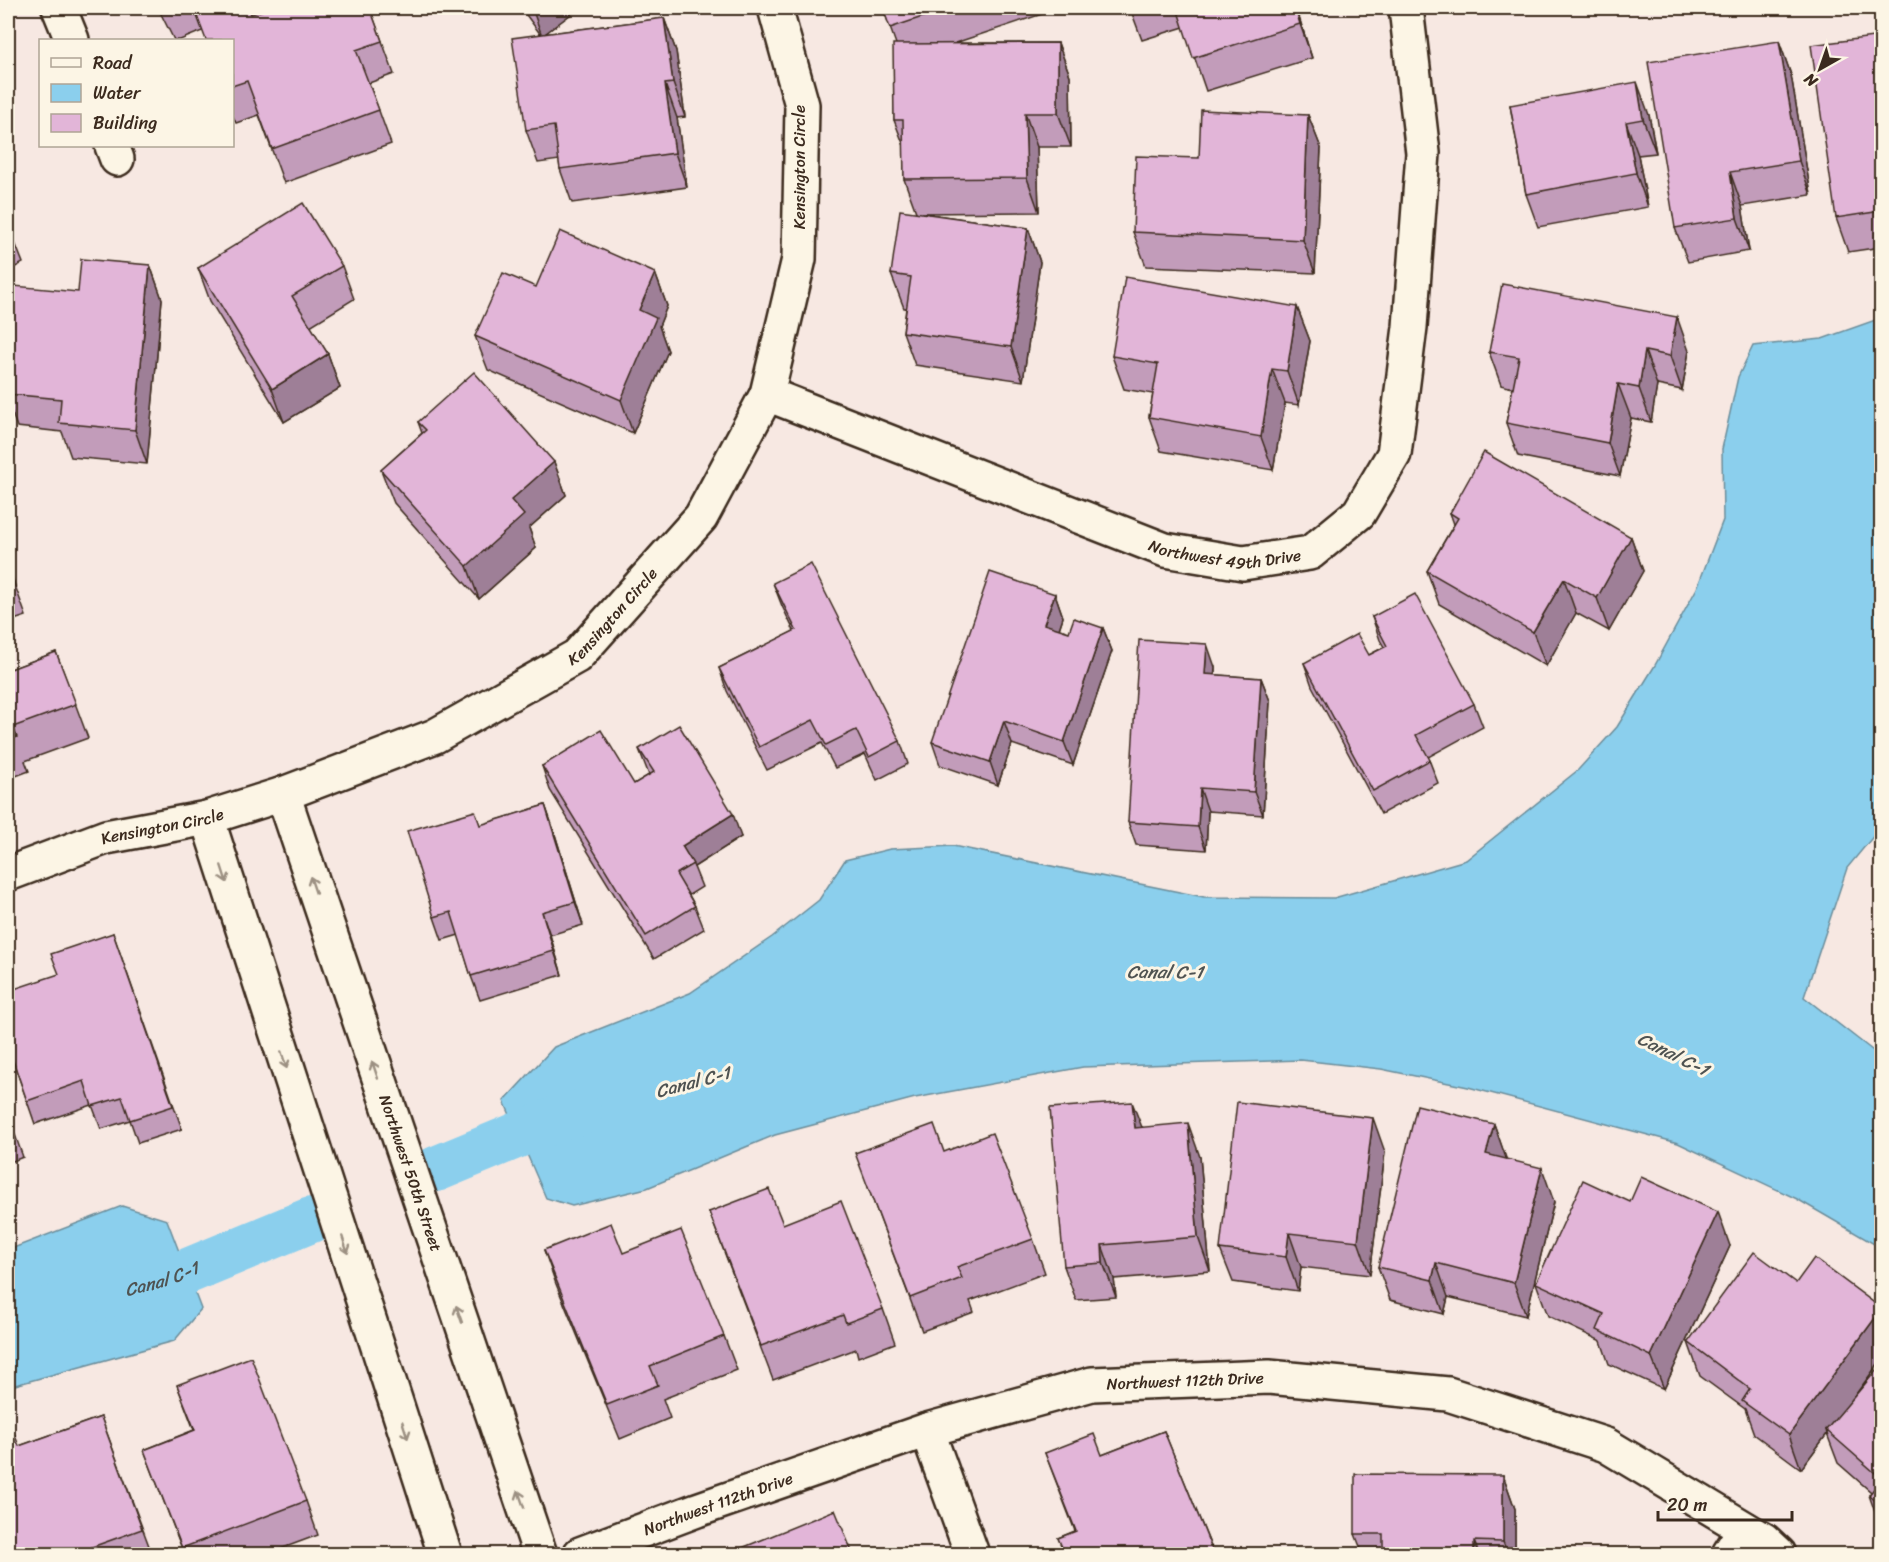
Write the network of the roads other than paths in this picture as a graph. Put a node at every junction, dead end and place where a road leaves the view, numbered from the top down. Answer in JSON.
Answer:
{"nodes":[{"id":1,"x":59,"y":8,"type":"edge"},
{"id":2,"x":775,"y":8,"type":"edge"},
{"id":3,"x":1406,"y":8,"type":"edge"},
{"id":4,"x":72,"y":39,"type":"edge"},
{"id":5,"x":767,"y":394,"type":"junction"},
{"id":6,"x":283,"y":794,"type":"junction"},
{"id":7,"x":207,"y":818,"type":"junction"},
{"id":8,"x":8,"y":874,"type":"edge"},
{"id":9,"x":927,"y":1430,"type":"junction"},
{"id":10,"x":1737,"y":1542,"type":"edge"},
{"id":11,"x":445,"y":1554,"type":"edge"},
{"id":12,"x":540,"y":1554,"type":"edge"},
{"id":13,"x":579,"y":1554,"type":"edge"},
{"id":14,"x":972,"y":1554,"type":"edge"},
{"id":15,"x":1779,"y":1554,"type":"edge"}],
"edges":[{"from":1,"to":4,"type":"street"},
{"from":2,"to":5,"type":"street","name":"Kensington Circle"},
{"from":3,"to":5,"type":"street","name":"Northwest 49th Drive"},
{"from":5,"to":6,"type":"street","name":"Kensington Circle"},
{"from":6,"to":7,"type":"street","name":"Kensington Circle"},
{"from":12,"to":6,"type":"street","name":"Northwest 50th Street","one_way":true},
{"from":7,"to":8,"type":"street","name":"Kensington Circle"},
{"from":7,"to":11,"type":"street","one_way":true},
{"from":9,"to":10,"type":"street","name":"Northwest 112th Drive"},
{"from":9,"to":13,"type":"street","name":"Northwest 112th Drive"},
{"from":9,"to":14,"type":"street"},
{"from":10,"to":15,"type":"street","name":"Northwest 112th Drive"}]}
